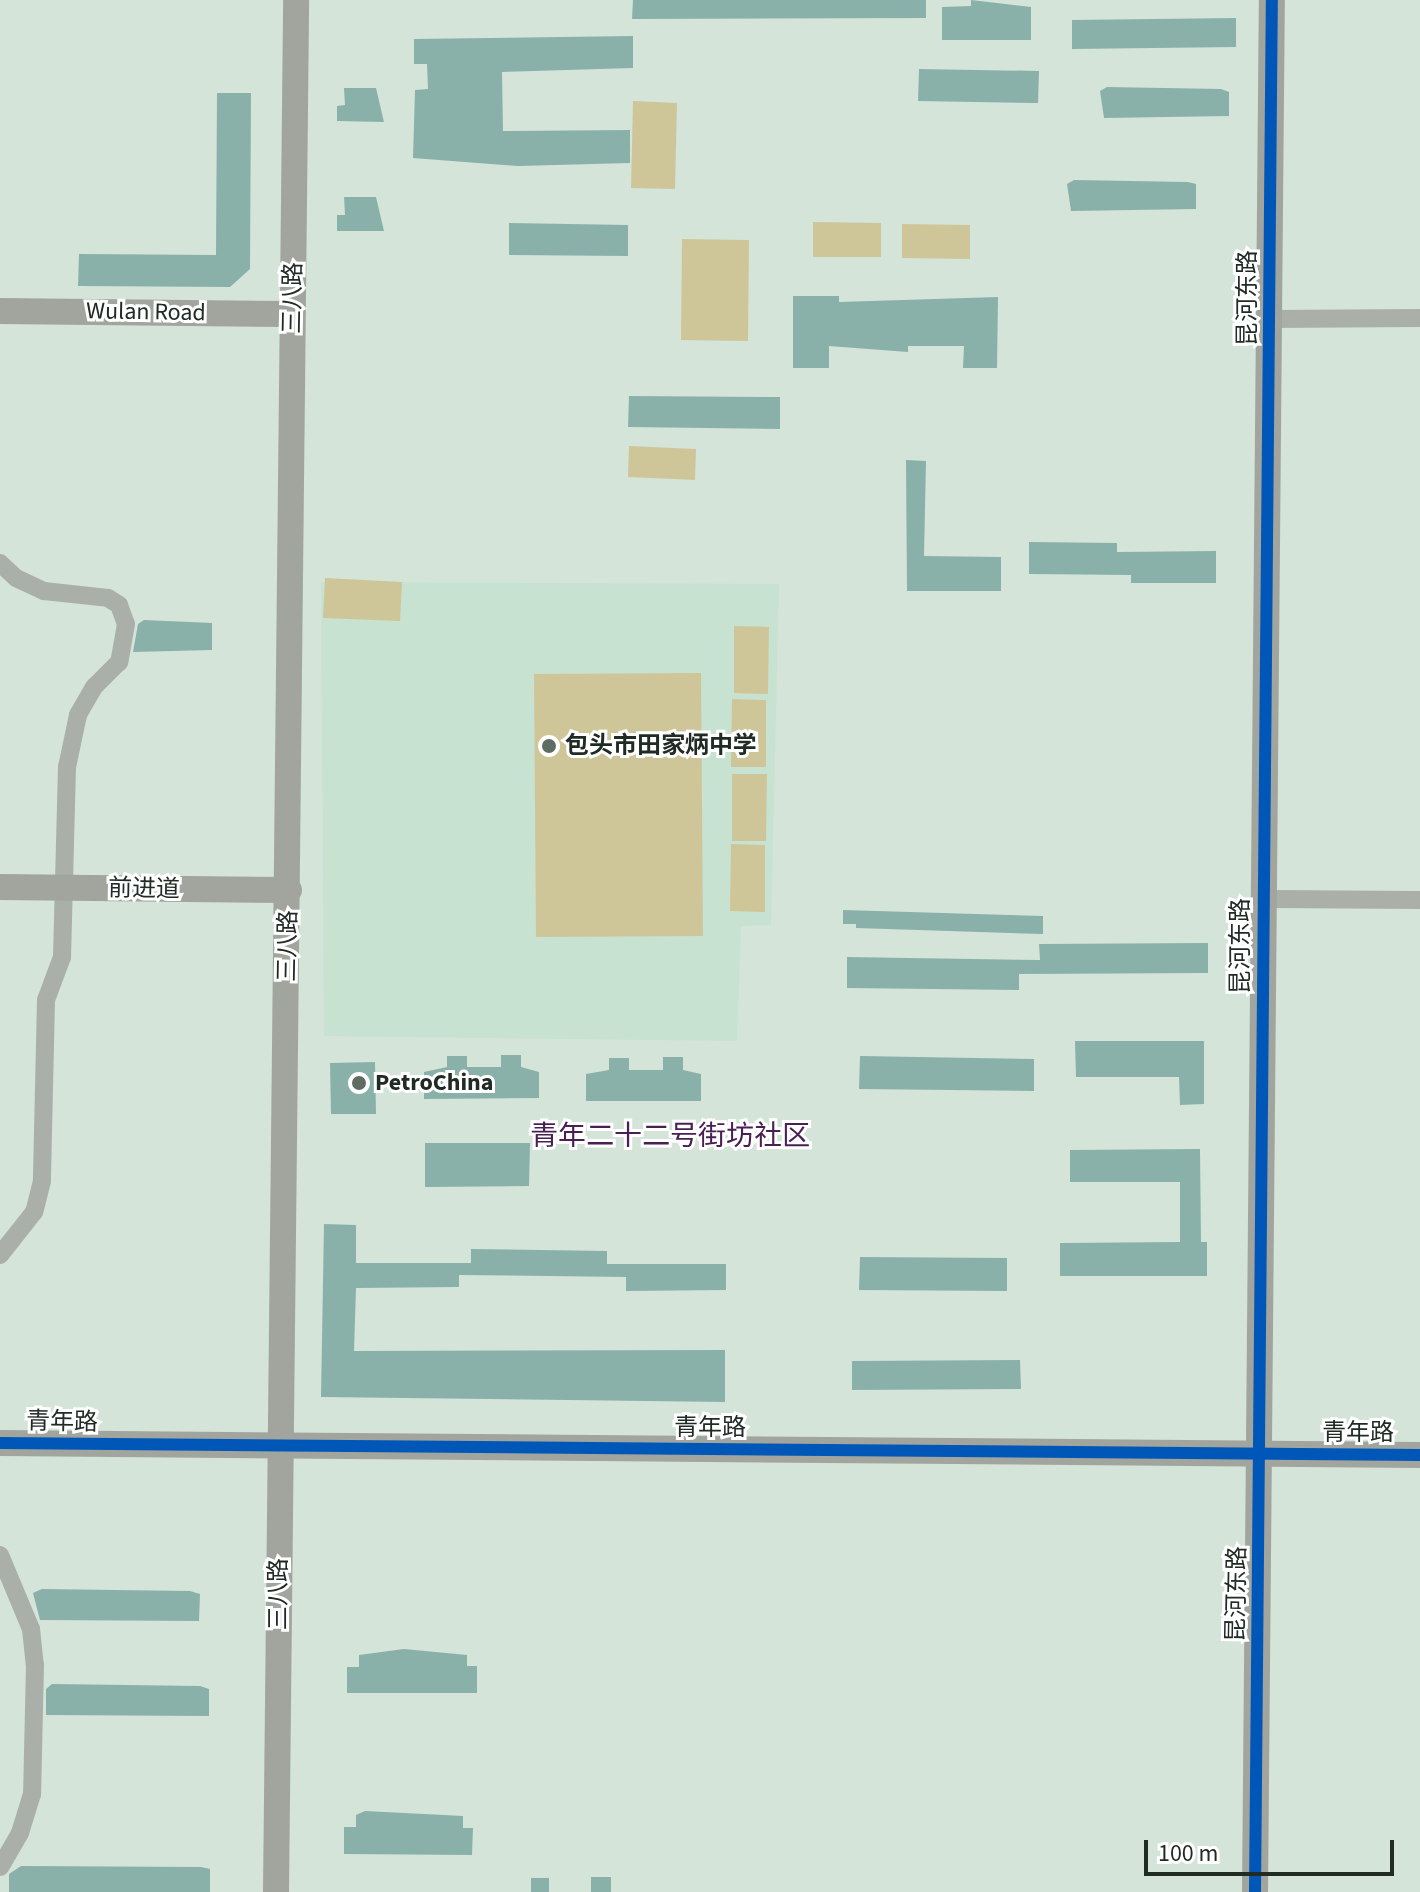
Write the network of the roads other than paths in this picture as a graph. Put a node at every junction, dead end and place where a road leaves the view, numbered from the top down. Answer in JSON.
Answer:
{"nodes":[{"id":1,"x":296,"y":0,"type":"edge"},
{"id":2,"x":1272,"y":0,"type":"edge"},
{"id":3,"x":0,"y":311,"type":"edge"},
{"id":4,"x":292,"y":314,"type":"junction"},
{"id":5,"x":1420,"y":318,"type":"edge"},
{"id":6,"x":1270,"y":319,"type":"junction"},
{"id":7,"x":0,"y":563,"type":"edge"},
{"id":8,"x":0,"y":887,"type":"edge"},
{"id":9,"x":61,"y":888,"type":"junction"},
{"id":10,"x":289,"y":890,"type":"junction"},
{"id":11,"x":1263,"y":899,"type":"junction"},
{"id":12,"x":1420,"y":900,"type":"edge"},
{"id":13,"x":0,"y":1255,"type":"edge"},
{"id":14,"x":0,"y":1443,"type":"edge"},
{"id":15,"x":280,"y":1447,"type":"junction"},
{"id":16,"x":1261,"y":1455,"type":"junction"},
{"id":17,"x":1420,"y":1455,"type":"edge"},
{"id":18,"x":0,"y":1555,"type":"edge"},
{"id":19,"x":0,"y":1867,"type":"edge"},
{"id":20,"x":276,"y":1892,"type":"edge"},
{"id":21,"x":1255,"y":1892,"type":"edge"}],
"edges":[{"from":1,"to":4,"type":"main road","name":"三八路"},
{"from":2,"to":6,"type":"main road","name":"昆河东路"},
{"from":3,"to":4,"type":"main road","name":"Wulan Road"},
{"from":4,"to":10,"type":"main road","name":"三八路"},
{"from":5,"to":6,"type":"street"},
{"from":6,"to":11,"type":"main road","name":"昆河东路"},
{"from":7,"to":9,"type":"street"},
{"from":8,"to":9,"type":"main road","name":"前进道"},
{"from":9,"to":10,"type":"main road","name":"前进道"},
{"from":9,"to":13,"type":"street"},
{"from":10,"to":15,"type":"main road","name":"三八路"},
{"from":11,"to":12,"type":"street"},
{"from":11,"to":16,"type":"main road","name":"昆河东路"},
{"from":14,"to":15,"type":"main road","name":"青年路"},
{"from":15,"to":16,"type":"main road","name":"青年路"},
{"from":15,"to":20,"type":"main road","name":"三八路"},
{"from":16,"to":17,"type":"main road","name":"青年路"},
{"from":16,"to":21,"type":"main road","name":"昆河东路"},
{"from":18,"to":19,"type":"street"}]}
